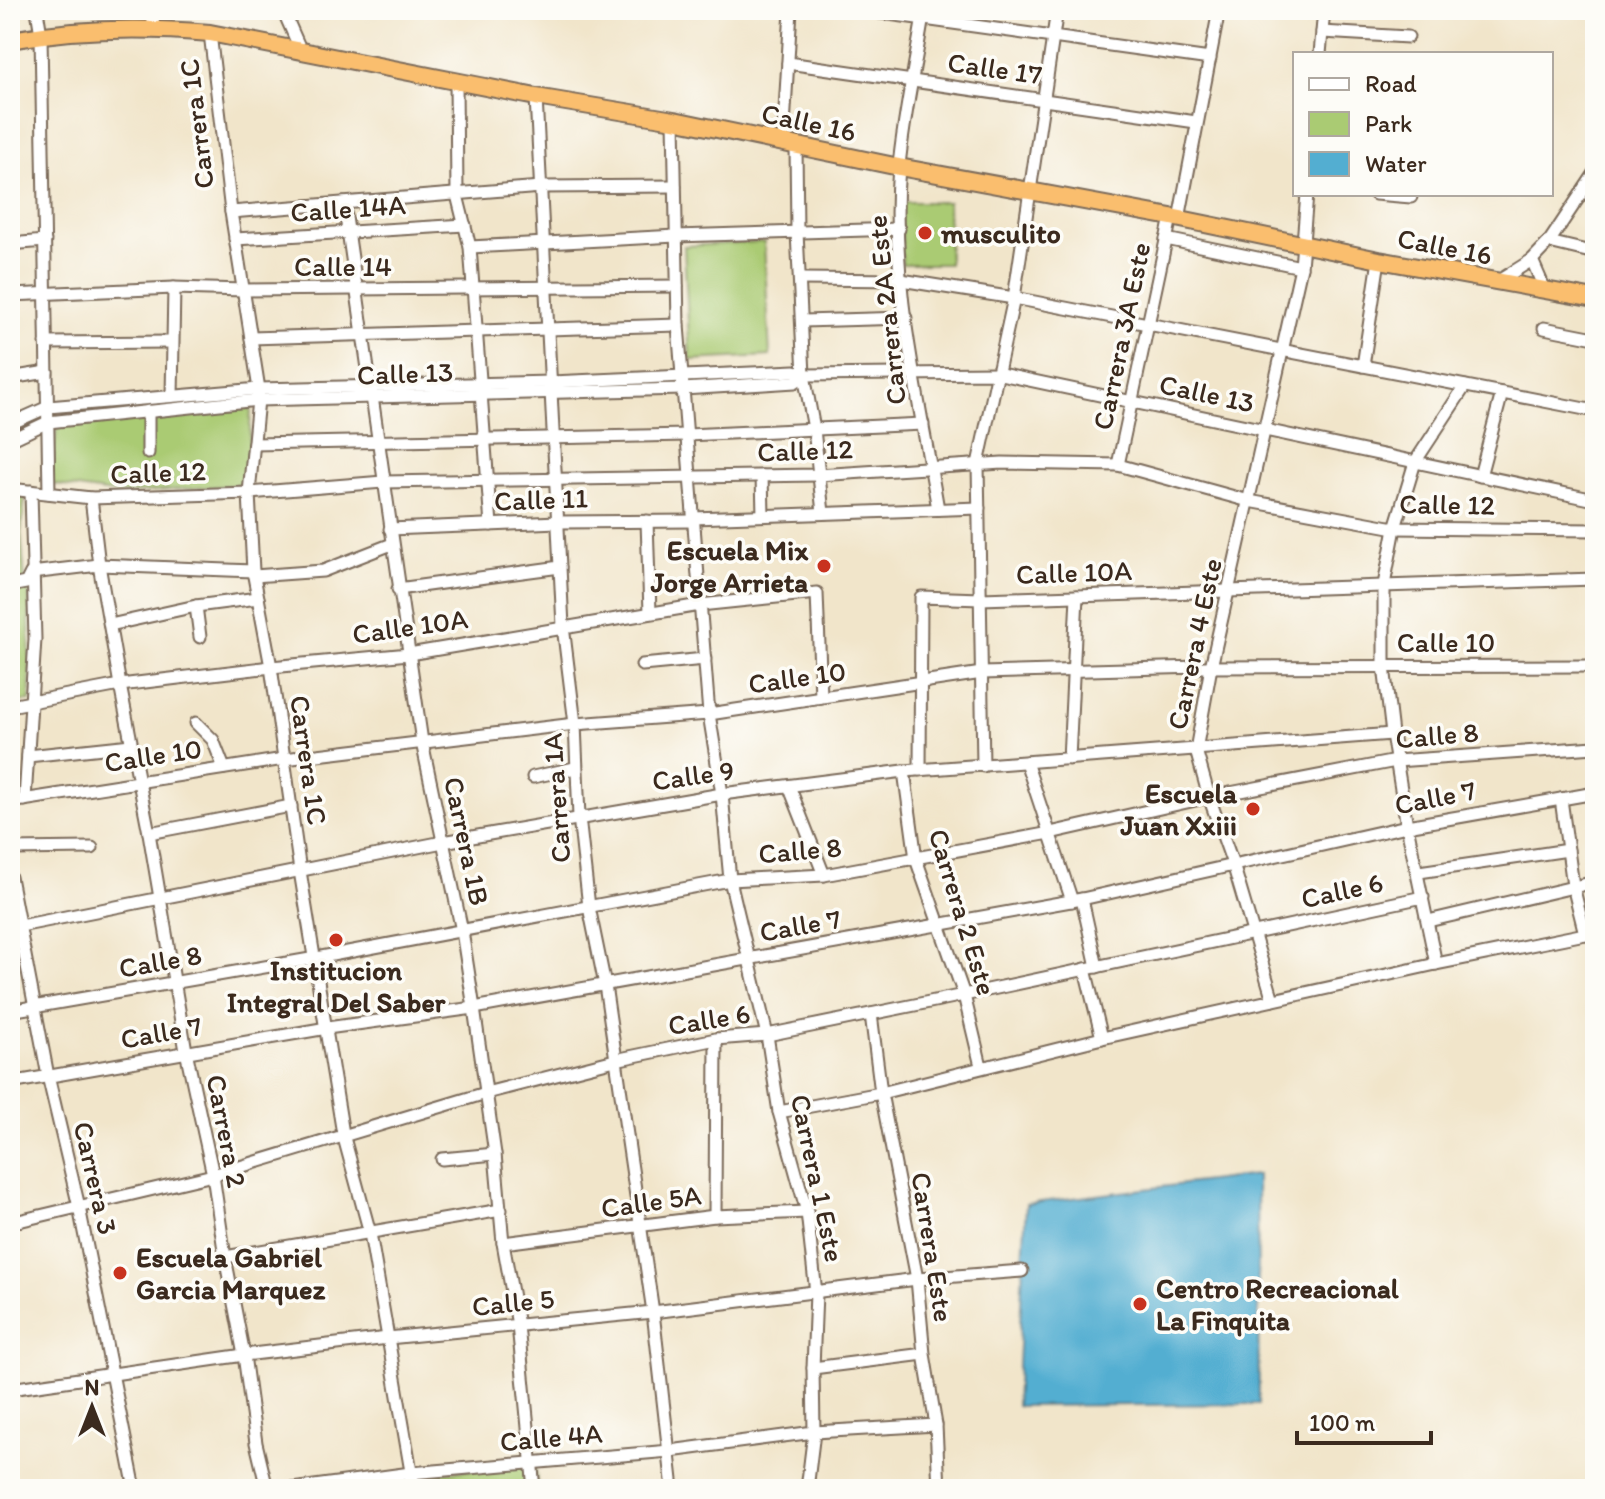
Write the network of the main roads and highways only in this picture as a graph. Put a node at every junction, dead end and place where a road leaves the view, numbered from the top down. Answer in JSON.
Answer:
{"nodes":[{"id":1,"x":10,"y":40,"type":"edge"},
{"id":2,"x":1595,"y":299,"type":"edge"}],
"edges":[{"from":1,"to":2,"type":"highway","name":"Calle 16"}]}
